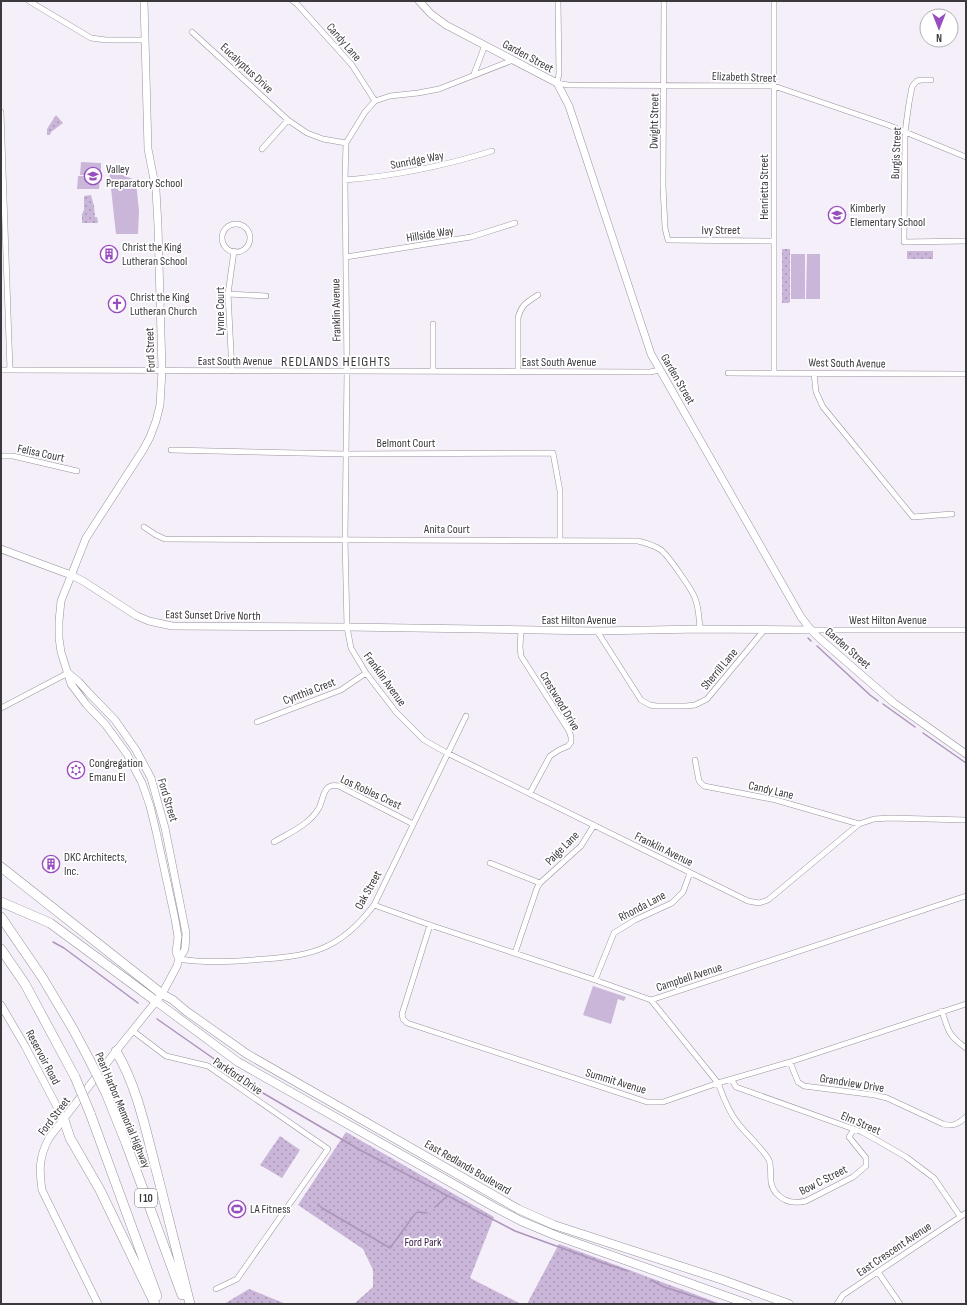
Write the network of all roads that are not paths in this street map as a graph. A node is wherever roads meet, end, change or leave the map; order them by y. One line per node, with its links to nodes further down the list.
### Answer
1 (29, 1): 9 (street)
2 (144, 1): 9 (street, Ford Street)
3 (293, 1): 17 (street, Candy Lane)
4 (419, 1): 10 (street, Garden Street)
5 (558, 1): 14 (street)
6 (664, 1): 15 (street, Dwight Street)
7 (774, 1): 16 (street, Henrietta Street)
8 (192, 32): 19 (street, Eucalyptus Drive)
9 (145, 40): 39 (street, Ford Street)
10 (485, 45): 11 (street, Garden Street); 12 (street)
11 (513, 60): 12 (street); 14 (street, Garden Street)
12 (474, 74): 17 (street)
13 (931, 80): 20 (street, Burgis Street)
14 (556, 83): 15 (street, Elizabeth Street); 38 (street, Garden Street)
15 (665, 85): 16 (street, Elizabeth Street); 27 (street, Dwight Street)
16 (774, 86): 20 (street, Elizabeth Street); 28 (street, Henrietta Street)
17 (375, 101): 21 (street, Franklin Avenue)
18 (1, 112): 37 (street)
19 (288, 120): 21 (street, Eucalyptus Drive); 22 (street)
20 (905, 132): 24 (street, Elizabeth Street); 29 (street, Burgis Street)
21 (346, 143): 25 (street, Franklin Avenue)
22 (262, 149)
23 (492, 151): 25 (street, Sunridge Way)
24 (966, 157)
25 (345, 180): 31 (street, Franklin Avenue)
26 (515, 223): 31 (street, Hillside Way)
27 (668, 240): 28 (street, Ivy Street)
28 (774, 241): 44 (street, Henrietta Street)
29 (966, 241)
30 (234, 251): 30 (street); 32 (street, Lynne Court)
31 (346, 257): 41 (street, Franklin Avenue)
32 (228, 294): 34 (street); 40 (street, Lynne Court)
33 (538, 295): 43 (street)
34 (266, 296)
35 (433, 324): 42 (street)
36 (1, 370): 37 (street, East South Avenue)
37 (10, 370): 39 (street, East South Avenue)
38 (660, 370): 43 (street, East South Avenue); 61 (street, Garden Street)
39 (162, 371): 40 (street, East South Avenue); 57 (street, Ford Street)
40 (232, 371): 41 (street, East South Avenue)
41 (347, 371): 42 (street, East South Avenue); 49 (street, Franklin Avenue)
42 (433, 371): 43 (street, East South Avenue)
43 (518, 372)
44 (774, 372): 45 (street, West South Avenue); 46 (street, West South Avenue)
45 (728, 373)
46 (814, 373): 47 (street, West South Avenue); 52 (street)
47 (966, 374)
48 (171, 450): 49 (street, Belmont Court)
49 (345, 454): 54 (street, Franklin Avenue); 55 (street, Belmont Court)
50 (1, 456): 51 (street, Felisa Court)
51 (77, 471)
52 (952, 514)
53 (144, 527): 54 (street, Anita Court)
54 (345, 539): 55 (street, Anita Court); 58 (street, Franklin Avenue)
55 (560, 540): 59 (street, Anita Court)
56 (1, 548): 57 (street, East Sunset Drive North)
57 (71, 575): 58 (street, East Sunset Drive North); 65 (street, Ford Street)
58 (346, 627): 63 (street, East Hilton Avenue); 66 (street, Franklin Avenue)
59 (700, 629): 60 (street, East Hilton Avenue); 64 (street, East Hilton Avenue)
60 (765, 630): 61 (street, East Hilton Avenue); 64 (street, Sherrill Lane)
61 (811, 630): 62 (street, West Hilton Avenue); 71 (street, Garden Street)
62 (966, 630)
63 (521, 631): 64 (street, East Hilton Avenue); 73 (street, Crestwood Drive)
64 (597, 631)
65 (68, 673): 67 (street); 78 (street, Ford Street); 80 (street, Ford Street)
66 (366, 674): 69 (street, Cynthia Crest); 70 (street, Franklin Avenue)
67 (1, 708)
68 (466, 716): 70 (street, Oak Street)
69 (257, 722)
70 (447, 753): 73 (street, Franklin Avenue); 75 (street, Oak Street)
71 (966, 754)
72 (695, 760): 76 (street, Candy Lane)
73 (530, 793): 77 (street, Franklin Avenue)
74 (966, 820): 76 (street, Franklin Avenue)
75 (413, 824): 79 (street, Los Robles Crest); 87 (street, Oak Street)
76 (859, 824): 83 (street, Franklin Avenue)
77 (594, 825): 83 (street, Franklin Avenue); 84 (street, Paige Lane)
78 (156, 831): 80 (street); 92 (street, Ford Street)
79 (274, 842)
80 (171, 859): 92 (street, Ford Street)
81 (490, 863): 84 (street)
82 (1, 867): 94 (highway)
83 (690, 873): 93 (street, Rhonda Lane)
84 (540, 883): 91 (street, Paige Lane)
85 (966, 896): 95 (street, Campbell Avenue)
86 (1, 902): 96 (highway)
87 (374, 905): 89 (street, Campbell Avenue); 92 (street, Oak Street)
88 (4, 920): 116 (highway, Pearl Harbor Memorial Highway / I 10, bridge)
89 (430, 925): 91 (street, Campbell Avenue); 105 (street, Summit Avenue)
90 (1, 949): 115 (highway, I 10, bridge)
91 (515, 953): 93 (street, Campbell Avenue)
92 (179, 959): 94 (street, Ford Street)
93 (595, 980): 95 (street, Campbell Avenue)
94 (162, 994): 96 (street, Ford Street); 119 (main road, East Redlands Boulevard)
95 (651, 1000): 105 (street)
96 (157, 1002): 100 (street, Ford Street); 118 (main road, East Redlands Boulevard)
97 (966, 1004): 99 (street, Summit Avenue)
98 (1, 1005): 107 (street, Reservoir Road)
99 (942, 1011): 101 (street); 103 (street, Summit Avenue)
100 (133, 1031): 102 (street, Ford Street); 112 (street, Parkford Drive)
101 (966, 1048)
102 (116, 1051): 107 (street, Ford Street); 117 (highway)
103 (790, 1062): 104 (street, Summit Avenue); 106 (street, Grandview Drive)
104 (732, 1080): 105 (street, Summit Avenue); 108 (street, Elm Street)
105 (718, 1083): 108 (street, Bow C Street)
106 (966, 1118)
107 (64, 1120): 113 (street, Ford Street); 114 (highway)
108 (854, 1129): 110 (street, Elm Street)
109 (966, 1213): 110 (street, East Crescent Avenue)
110 (960, 1216): 111 (street, East Crescent Avenue)
111 (878, 1272): 120 (street, East Crescent Avenue); 121 (street)
112 (216, 1289)
113 (98, 1304)
114 (156, 1304)
115 (160, 1304)
116 (186, 1304)
117 (190, 1304)
118 (748, 1304)
119 (789, 1304)
120 (837, 1304)
121 (900, 1304)

